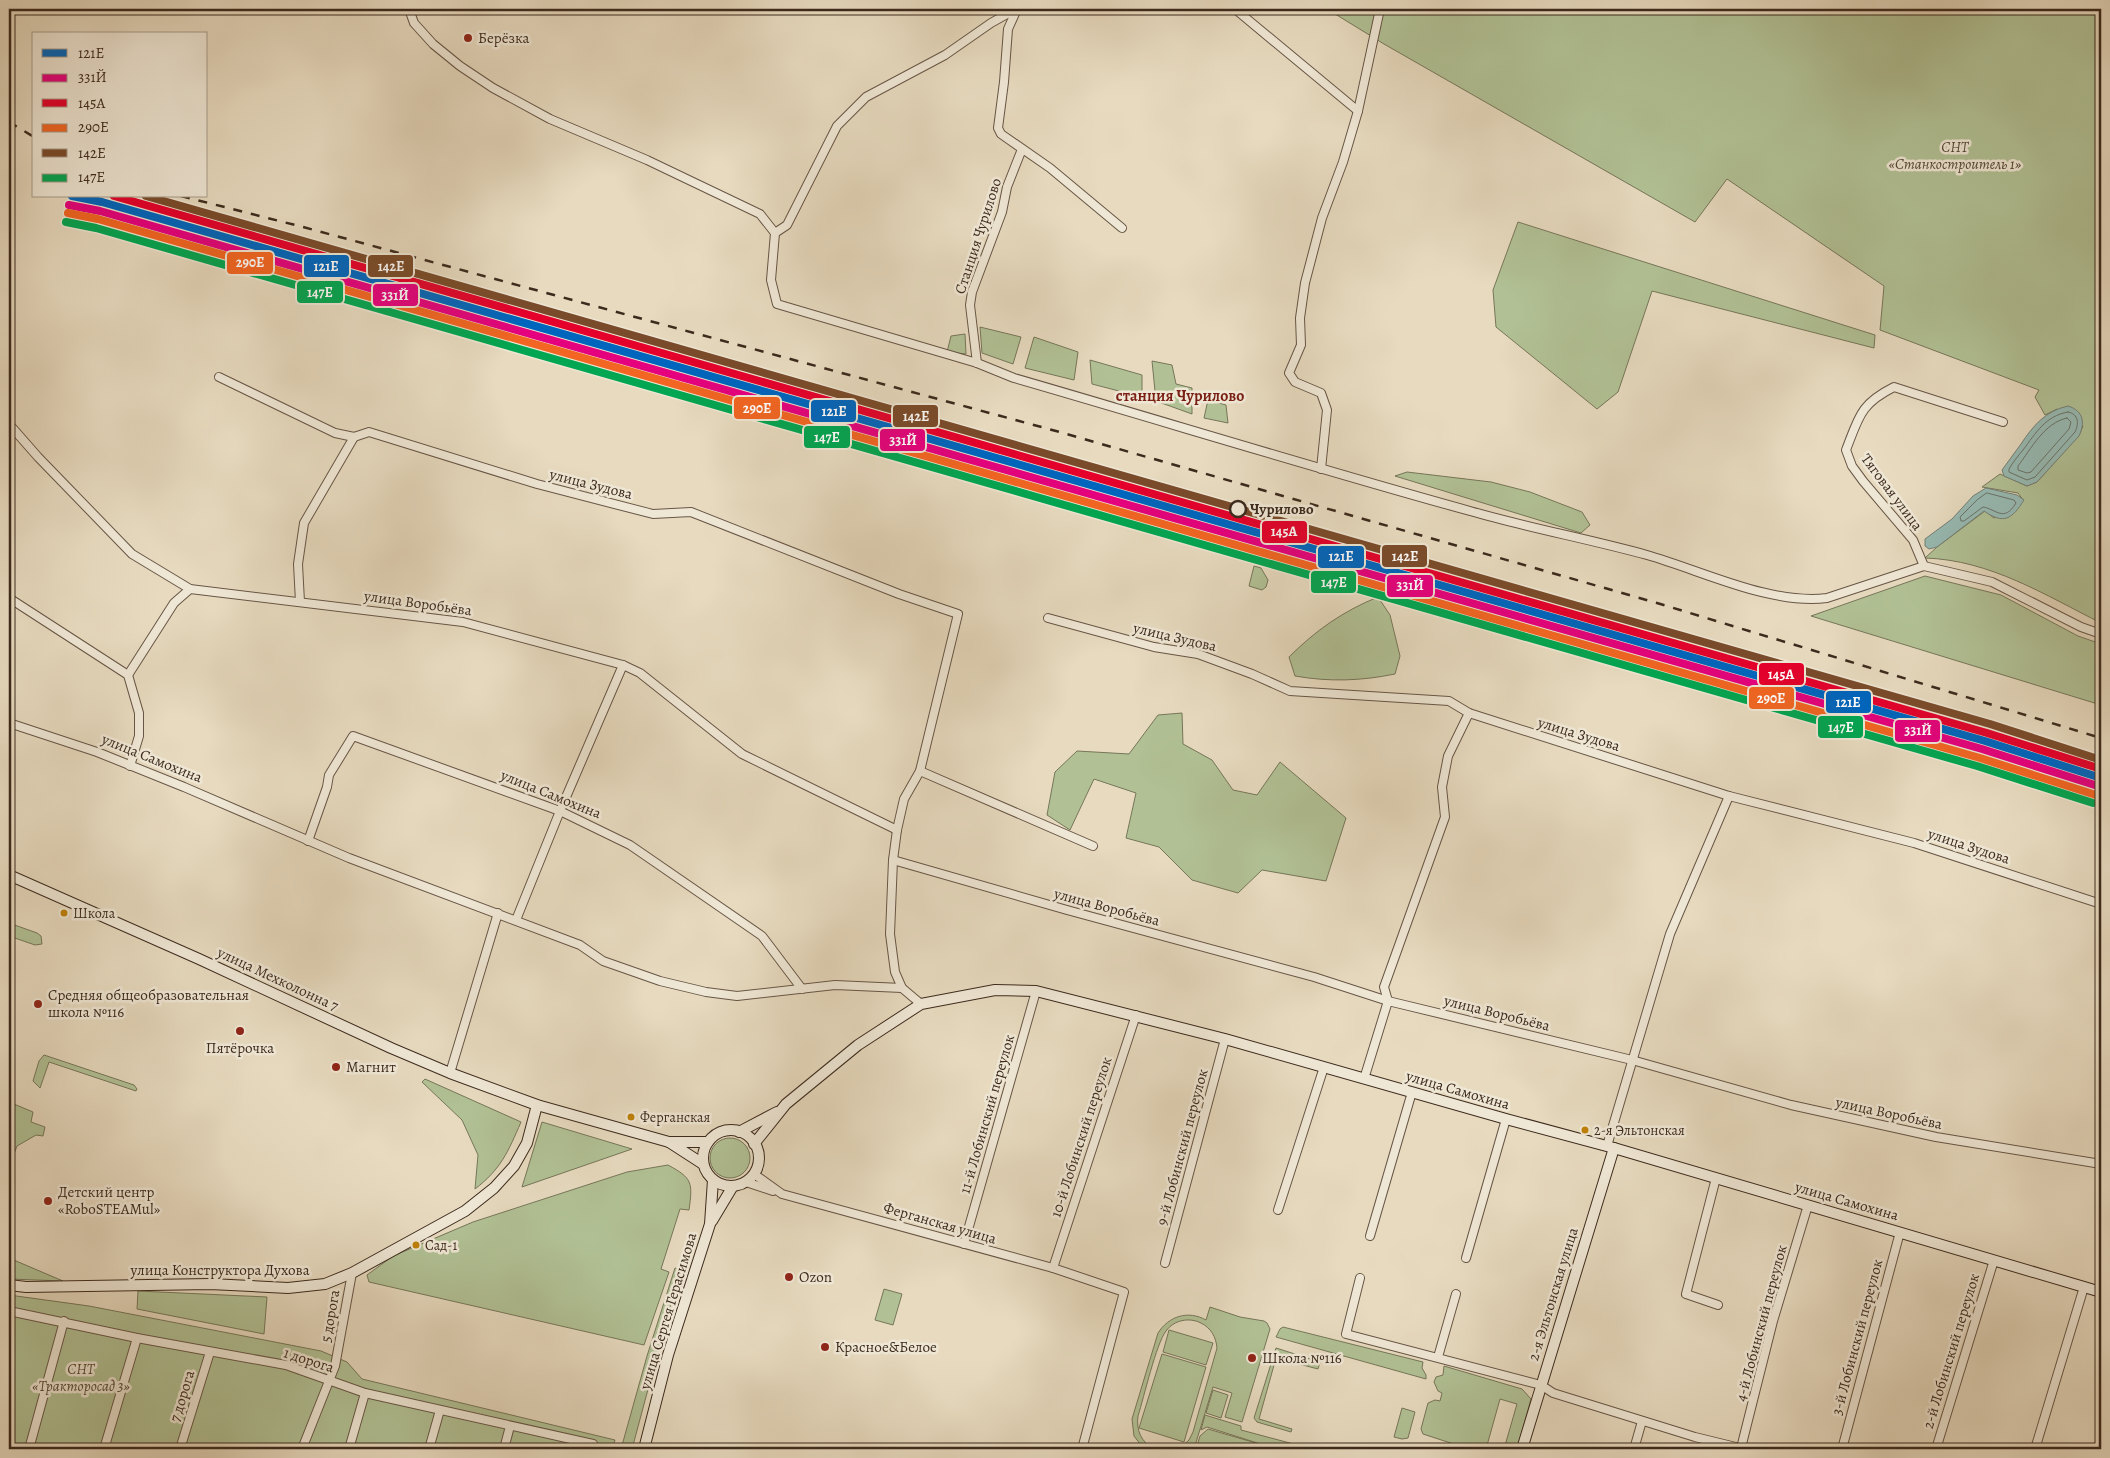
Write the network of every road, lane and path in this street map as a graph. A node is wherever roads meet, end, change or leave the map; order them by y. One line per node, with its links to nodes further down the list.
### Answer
1 (409, 9): 8 (street)
2 (1017, 9): 6 (street); 8 (street)
3 (1235, 9): 5 (street)
4 (1380, 9): 5 (street)
5 (1358, 111): 14 (street)
6 (1022, 149): 7 (street); 9 (street, Станция Чурилово)
7 (1122, 228)
8 (775, 233): 9 (street)
9 (978, 363): 14 (street)
10 (219, 377): 13 (street, улица Зудова)
11 (2002, 422): 15 (street, Тяговая улица)
12 (9, 424): 16 (street, улица Воробьёва)
13 (354, 437): 18 (street); 26 (street, улица Зудова)
14 (1321, 469): 15 (street)
15 (1924, 566): 20 (street)
16 (190, 589): 18 (street, улица Воробьёва); 22 (street)
17 (9, 598): 22 (street)
18 (300, 602): 21 (street, улица Воробьёва)
19 (1048, 618): 23 (street, улица Зудова)
20 (2101, 634)
21 (623, 666): 28 (street); 29 (street, улица Воробьёва)
22 (128, 675): 25 (street)
23 (1469, 713): 27 (street, улица Зудова); 40 (street)
24 (9, 723): 25 (street, улица Самохина)
25 (130, 766): 30 (street, улица Самохина)
26 (920, 771): 29 (street); 31 (street)
27 (1729, 796): 34 (street, улица Зудова); 44 (street)
28 (560, 811): 30 (street, улица Самохина); 36 (street); 38 (street, улица Самохина)
29 (897, 830): 32 (street)
30 (308, 840): 35 (street, улица Самохина)
31 (1093, 846)
32 (893, 860): 37 (street); 40 (street, улица Воробьёва)
33 (9, 875): 46 (street, улица Мехколонна 7)
34 (2101, 904)
35 (498, 913): 36 (street, улица Самохина); 46 (street)
36 (516, 920): 38 (street, улица Самохина)
37 (902, 988): 38 (street, улица Самохина); 41 (street)
38 (802, 989)
39 (1036, 991): 41 (street, улица Самохина); 42 (street, улица Самохина); 70 (street, 11-й Лобинский переулок)
40 (1388, 1001): 44 (street, улица Воробьёва); 47 (street)
41 (922, 1004): 50 (street)
42 (1136, 1015): 43 (street, улица Самохина); 74 (street, 10-й Лобинский переулок)
43 (1225, 1039): 45 (street, улица Самохина); 73 (street, 9-й Лобинский переулок)
44 (1632, 1060): 56 (street); 58 (street, улица Воробьёва)
45 (1324, 1067): 47 (street, улица Самохина); 66 (street)
46 (450, 1072): 49 (street, улица Мехколонна 7)
47 (1364, 1079): 48 (street, улица Самохина)
48 (1412, 1092): 51 (street, улица Самохина); 69 (street)
49 (537, 1105): 53 (street); 75 (street, улица Конструктора Духова)
50 (780, 1110): 52 (street); 55 (street)
51 (1506, 1119): 56 (street, улица Самохина); 71 (street)
52 (739, 1132): 54 (street); 55 (street)
53 (669, 1142): 54 (street); 57 (street)
54 (708, 1142): 57 (street)
55 (754, 1144): 59 (street)
56 (1610, 1147): 60 (street, улица Самохина); 88 (street, 2-я Эльтонская улица)
57 (703, 1164): 61 (street)
58 (2101, 1164)
59 (754, 1174): 62 (street); 64 (street, Ферганская улица)
60 (1716, 1178): 65 (street, улица Самохина); 81 (street)
61 (713, 1180): 63 (street); 67 (street, улица Сергея Герасимова)
62 (746, 1182): 63 (street); 64 (street)
63 (733, 1186): 67 (street)
64 (782, 1194): 70 (street, Ферганская улица)
65 (1808, 1205): 68 (street, улица Самохина); 105 (street, 4-й Лобинский переулок)
66 (1278, 1210)
67 (710, 1224): 101 (street, улица Сергея Герасимова)
68 (1900, 1232): 72 (street, улица Самохина); 106 (street, 3-й Лобинский переулок)
69 (1370, 1236)
70 (964, 1244): 74 (street, Ферганская улица)
71 (1466, 1258)
72 (1994, 1260): 78 (street, улица Самохина); 107 (street, 2-й Лобинский переулок)
73 (1165, 1263)
74 (1053, 1268): 102 (street, Ферганская улица)
75 (352, 1272): 77 (street, улица Конструктора Духова); 87 (street, 5 дорога)
76 (1360, 1278): 86 (street)
77 (9, 1285)
78 (2084, 1287): 79 (street, улица Самохина); 108 (street)
79 (2101, 1292)
80 (1456, 1294): 86 (street)
81 (1718, 1305)
82 (9, 1311): 83 (street, 1 дорога)
83 (64, 1321): 84 (street, 1 дорога); 93 (street)
84 (137, 1338): 85 (street, 1 дорога); 94 (street)
85 (210, 1352): 87 (street, 1 дорога); 95 (street, 7 дорога)
86 (1438, 1357): 88 (street)
87 (329, 1380): 89 (street, 1 дорога); 96 (street, 5 дорога)
88 (1541, 1385): 91 (street); 103 (street, 2-я Эльтонская улица)
89 (365, 1394): 90 (street, 1 дорога); 97 (street)
90 (440, 1410): 92 (street, 1 дорога); 98 (street)
91 (1642, 1421): 104 (street); 105 (street)
92 (510, 1426): 99 (street); 100 (street, 1 дорога)
93 (29, 1449)
94 (104, 1449)
95 (180, 1449)
96 (302, 1449)
97 (349, 1449)
98 (429, 1449)
99 (504, 1449)
100 (591, 1449)
101 (644, 1449)
102 (1082, 1449)
103 (1522, 1449)
104 (1634, 1449)
105 (1743, 1449)
106 (1842, 1449)
107 (1936, 1449)
108 (2036, 1449)

